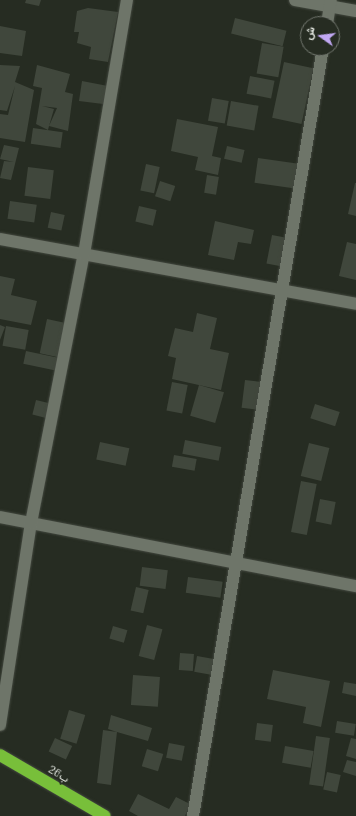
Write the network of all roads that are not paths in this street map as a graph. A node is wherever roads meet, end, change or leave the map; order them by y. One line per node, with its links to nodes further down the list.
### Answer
1 (127, 0): 8 (street)
2 (295, 0): 3 (street)
3 (330, 3): 4 (street); 5 (street)
4 (356, 11)
5 (328, 16)
6 (321, 56): 9 (street)
7 (0, 239): 8 (street)
8 (84, 254): 9 (street); 12 (street)
9 (281, 292): 10 (street); 13 (street)
10 (356, 304)
11 (0, 517): 12 (street)
12 (31, 523): 13 (street); 15 (street)
13 (234, 564): 14 (street); 18 (street)
14 (356, 586)
15 (0, 725)
16 (0, 755): 17 (highway, 26ب)
17 (105, 816)
18 (193, 816)

